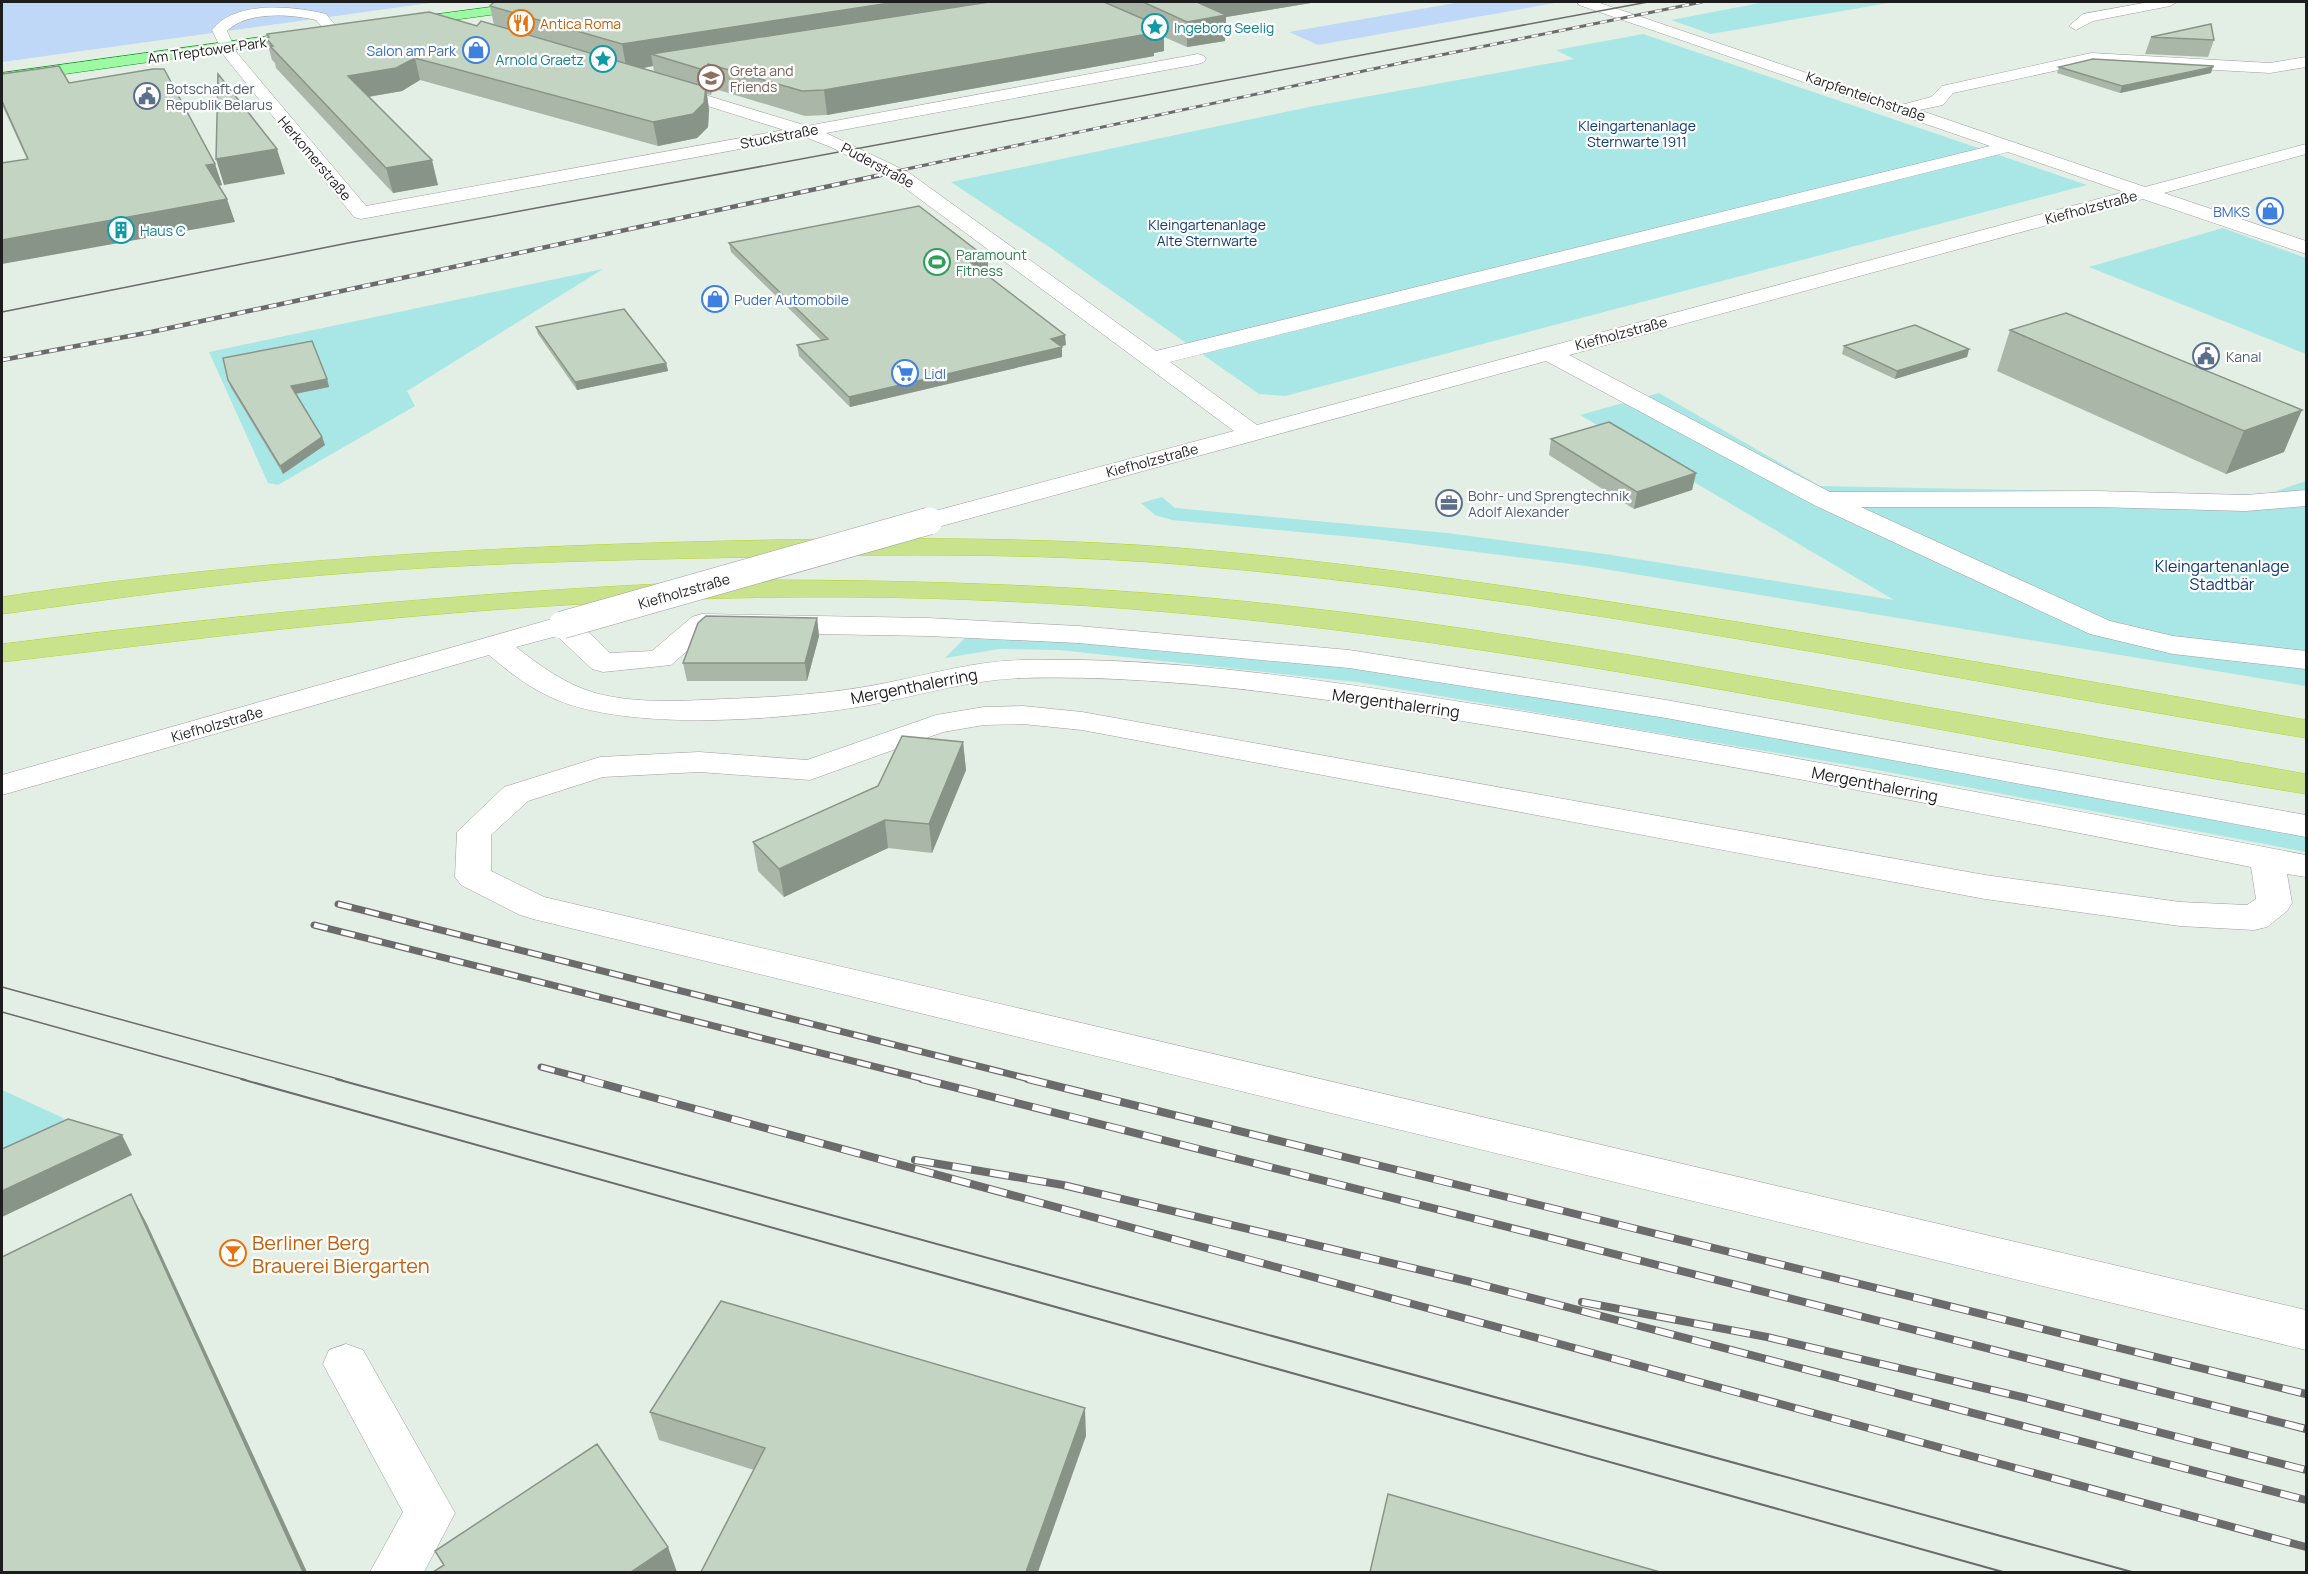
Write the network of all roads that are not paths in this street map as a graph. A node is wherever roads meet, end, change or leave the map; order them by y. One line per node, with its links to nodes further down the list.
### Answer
1 (556, 2): 4 (main road)
2 (1584, 2): 15 (street, Karpfenteichstraße)
3 (2170, 2): 6 (street)
4 (443, 17): 5 (main road); 8 (street)
5 (385, 25)
6 (2076, 26)
7 (354, 29): 9 (main road, Am Treptower Park)
8 (472, 31)
9 (334, 32): 10 (main road, Am Treptower Park); 10 (street)
10 (225, 47): 13 (main road, Am Treptower Park); 20 (street, Herkomerstraße)
11 (1173, 48): 16 (street, Stuckstraße)
12 (2307, 62): 15 (street)
13 (2, 78)
14 (651, 83): 16 (street, Puderstraße)
15 (1904, 109): 17 (street, Karpfenteichstraße)
16 (806, 131): 20 (street, Stuckstraße); 23 (street, Puderstraße)
17 (2012, 146): 19 (street, Karpfenteichstraße); 23 (street)
18 (2307, 148): 19 (street, Kiefholzstraße)
19 (2147, 191): 21 (street, Karpfenteichstraße); 22 (street, Kiefholzstraße)
20 (361, 213)
21 (2307, 248)
22 (1548, 353): 24 (street, Kiefholzstraße); 26 (street)
23 (1153, 359): 24 (street, Puderstraße)
24 (1253, 433): 28 (street, Kiefholzstraße, bridge)
25 (2307, 498): 26 (street)
26 (1823, 499): 31 (street)
27 (2, 606): 32 (highway)
28 (562, 625): 29 (street, Kiefholzstraße); 35 (street)
29 (494, 644): 34 (street, Kiefholzstraße); 36 (street, Mergenthalerring)
30 (2, 653): 33 (highway)
31 (2307, 660)
32 (2307, 729)
33 (2307, 784)
34 (2, 785)
35 (2307, 826)
36 (2267, 859): 37 (street, Mergenthalerring); 38 (street)
37 (2307, 866)
38 (2307, 1330)
39 (346, 1364): 40 (street)
40 (396, 1572)

